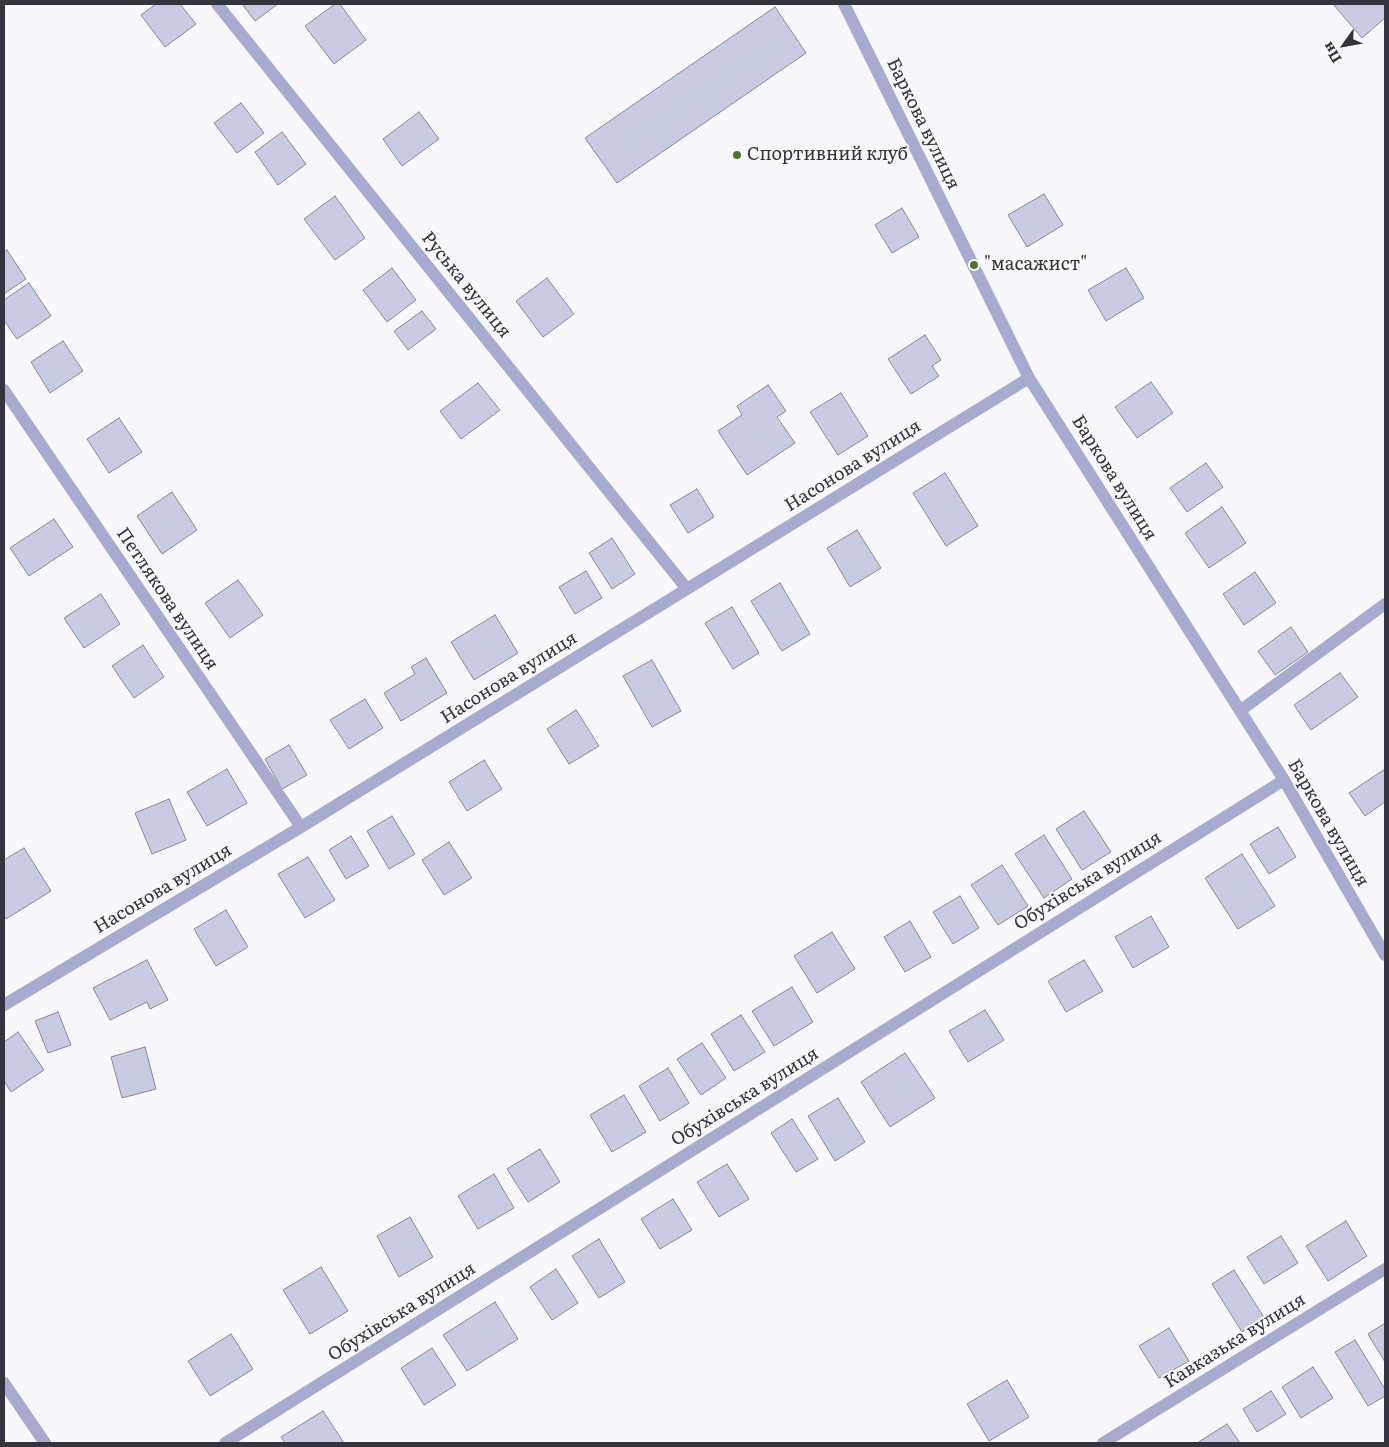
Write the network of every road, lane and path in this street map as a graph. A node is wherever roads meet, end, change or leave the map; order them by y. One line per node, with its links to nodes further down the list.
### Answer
1 (217, 4): 5 (street, Руська вулиця)
2 (844, 4): 3 (street, Баркова вулиця)
3 (1029, 378): 5 (street, Насонова вулиця); 7 (street, Баркова вулиця)
4 (4, 390): 9 (street, Петлякова вулиця)
5 (687, 589): 9 (street, Насонова вулиця)
6 (1385, 604): 7 (street)
7 (1241, 710): 8 (street, Баркова вулиця)
8 (1284, 780): 10 (street, Баркова вулиця); 15 (street, Обухівська вулиця)
9 (301, 827): 11 (street, Насонова вулиця)
10 (1385, 955)
11 (4, 1005)
12 (1385, 1269): 16 (street, Кавказька вулиця)
13 (4, 1383): 14 (street)
14 (45, 1443)
15 (225, 1443)
16 (1103, 1443)

